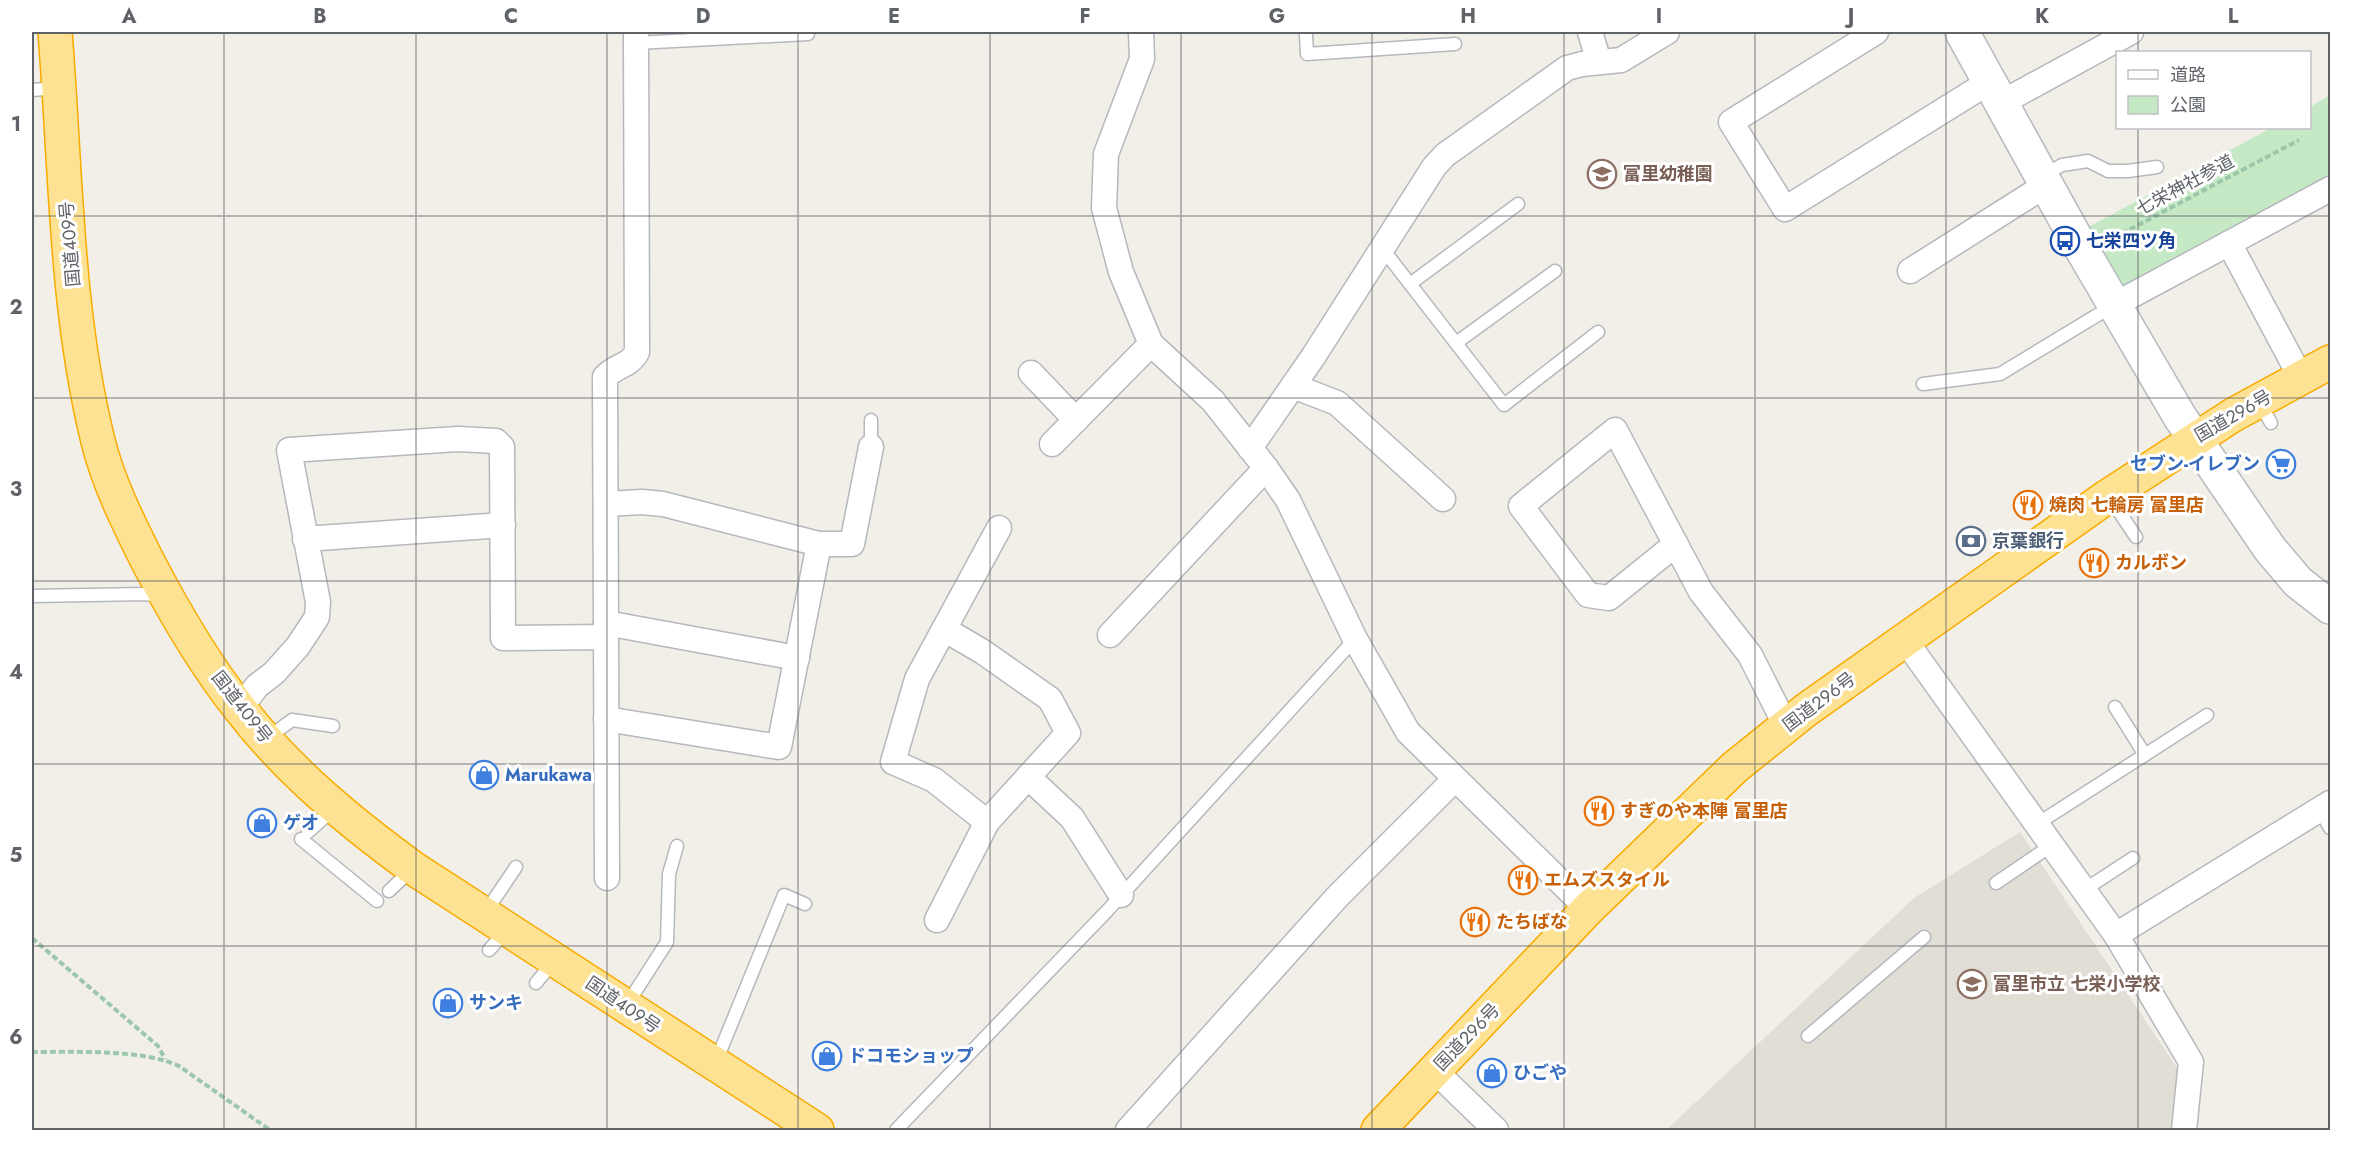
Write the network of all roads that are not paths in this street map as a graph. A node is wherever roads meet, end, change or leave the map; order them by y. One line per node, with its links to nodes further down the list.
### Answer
1 (55, 32): 13 (highway, 国道409号)
2 (1590, 32): 12 (street)
3 (1667, 32): 12 (street)
4 (1876, 32): 14 (street)
5 (1962, 32): 14 (street)
6 (2131, 32): 14 (street)
7 (808, 34): 9 (lane)
8 (1306, 35): 11 (lane)
9 (636, 37): 42 (street)
10 (1147, 37): 27 (street)
11 (1455, 44)
12 (1599, 62): 20 (street)
13 (46, 88): 50 (highway, 国道409号)
14 (1995, 93): 16 (street)
15 (2157, 167): 16 (lane)
16 (2044, 181): 22 (street); 24 (street)
17 (2331, 189): 19 (street)
18 (1518, 204): 23 (lane)
19 (2229, 243): 24 (street); 30 (street)
20 (1382, 248): 23 (lane); 32 (street)
21 (1555, 271): 26 (lane)
22 (1910, 271)
23 (1410, 284): 26 (lane)
24 (2114, 305): 31 (lane); 35 (street)
25 (1598, 332): 26 (lane)
26 (1456, 343)
27 (1151, 344): 34 (street); 38 (street)
28 (2331, 362): 30 (highway, 国道296号)
29 (1031, 373): 34 (street)
30 (2301, 378): 35 (highway, 国道296号)
31 (1923, 384)
32 (1293, 386): 38 (street); 41 (street)
33 (871, 420): 37 (lane)
34 (1076, 420): 36 (street)
35 (2194, 439): 40 (highway, 国道296号); 51 (street)
36 (1052, 444)
37 (871, 447): 47 (street)
38 (1250, 448): 39 (street)
39 (1266, 468): 54 (street); 55 (street)
40 (2108, 495): 45 (lane); 56 (highway, 国道296号)
41 (1443, 499)
42 (606, 504): 47 (street); 53 (street)
43 (503, 525): 46 (street); 46 (street); 53 (street)
44 (999, 528): 52 (street)
45 (2136, 537)
46 (304, 539): 59 (street)
47 (819, 544): 57 (street)
48 (1676, 544): 48 (street); 63 (street)
49 (32, 596): 50 (lane)
50 (166, 597): 59 (highway, 国道409号)
51 (2331, 607)
52 (944, 629): 66 (street); 70 (street)
53 (606, 630): 57 (street); 61 (street)
54 (1110, 635)
55 (1355, 639): 67 (street); 81 (lane)
56 (1905, 639): 63 (highway, 国道296号); 71 (street)
57 (797, 658): 61 (street)
58 (2115, 707): 65 (lane)
59 (240, 709): 64 (highway, 国道409号)
60 (2207, 715): 65 (lane)
61 (606, 719): 77 (street)
62 (333, 726): 64 (lane)
63 (1786, 726): 84 (highway, 国道296号)
64 (265, 739): 68 (highway, 国道409号)
65 (2145, 754): 71 (lane)
66 (1028, 777): 70 (street); 81 (street)
67 (1455, 779): 84 (street); 95 (street)
68 (335, 808): 76 (highway, 国道409号); 82 (lane)
69 (2327, 814): 87 (street)
70 (987, 822): 85 (street)
71 (2037, 824): 72 (street)
72 (2052, 845): 78 (lane); 79 (street)
73 (677, 846): 89 (lane)
74 (2133, 858): 79 (lane)
75 (516, 867): 86 (lane)
76 (413, 868): 80 (lane); 86 (highway, 国道409号)
77 (607, 878)
78 (1996, 883)
79 (2084, 890): 87 (street)
80 (389, 891)
81 (1121, 895): 94 (lane)
82 (377, 901)
83 (805, 904): 91 (lane)
84 (1588, 909): 92 (highway, 国道296号)
85 (937, 920)
86 (494, 931): 89 (highway, 国道409号)
87 (2116, 934): 98 (street)
88 (1924, 937): 90 (lane)
89 (626, 1006): 91 (highway, 国道409号)
90 (1808, 1036)
91 (715, 1065): 93 (highway, 国道409号)
92 (1435, 1071): 96 (highway, 国道296号); 97 (street)
93 (817, 1131)
94 (896, 1131)
95 (1128, 1131)
96 (1378, 1131)
97 (1496, 1131)
98 (2184, 1131)

